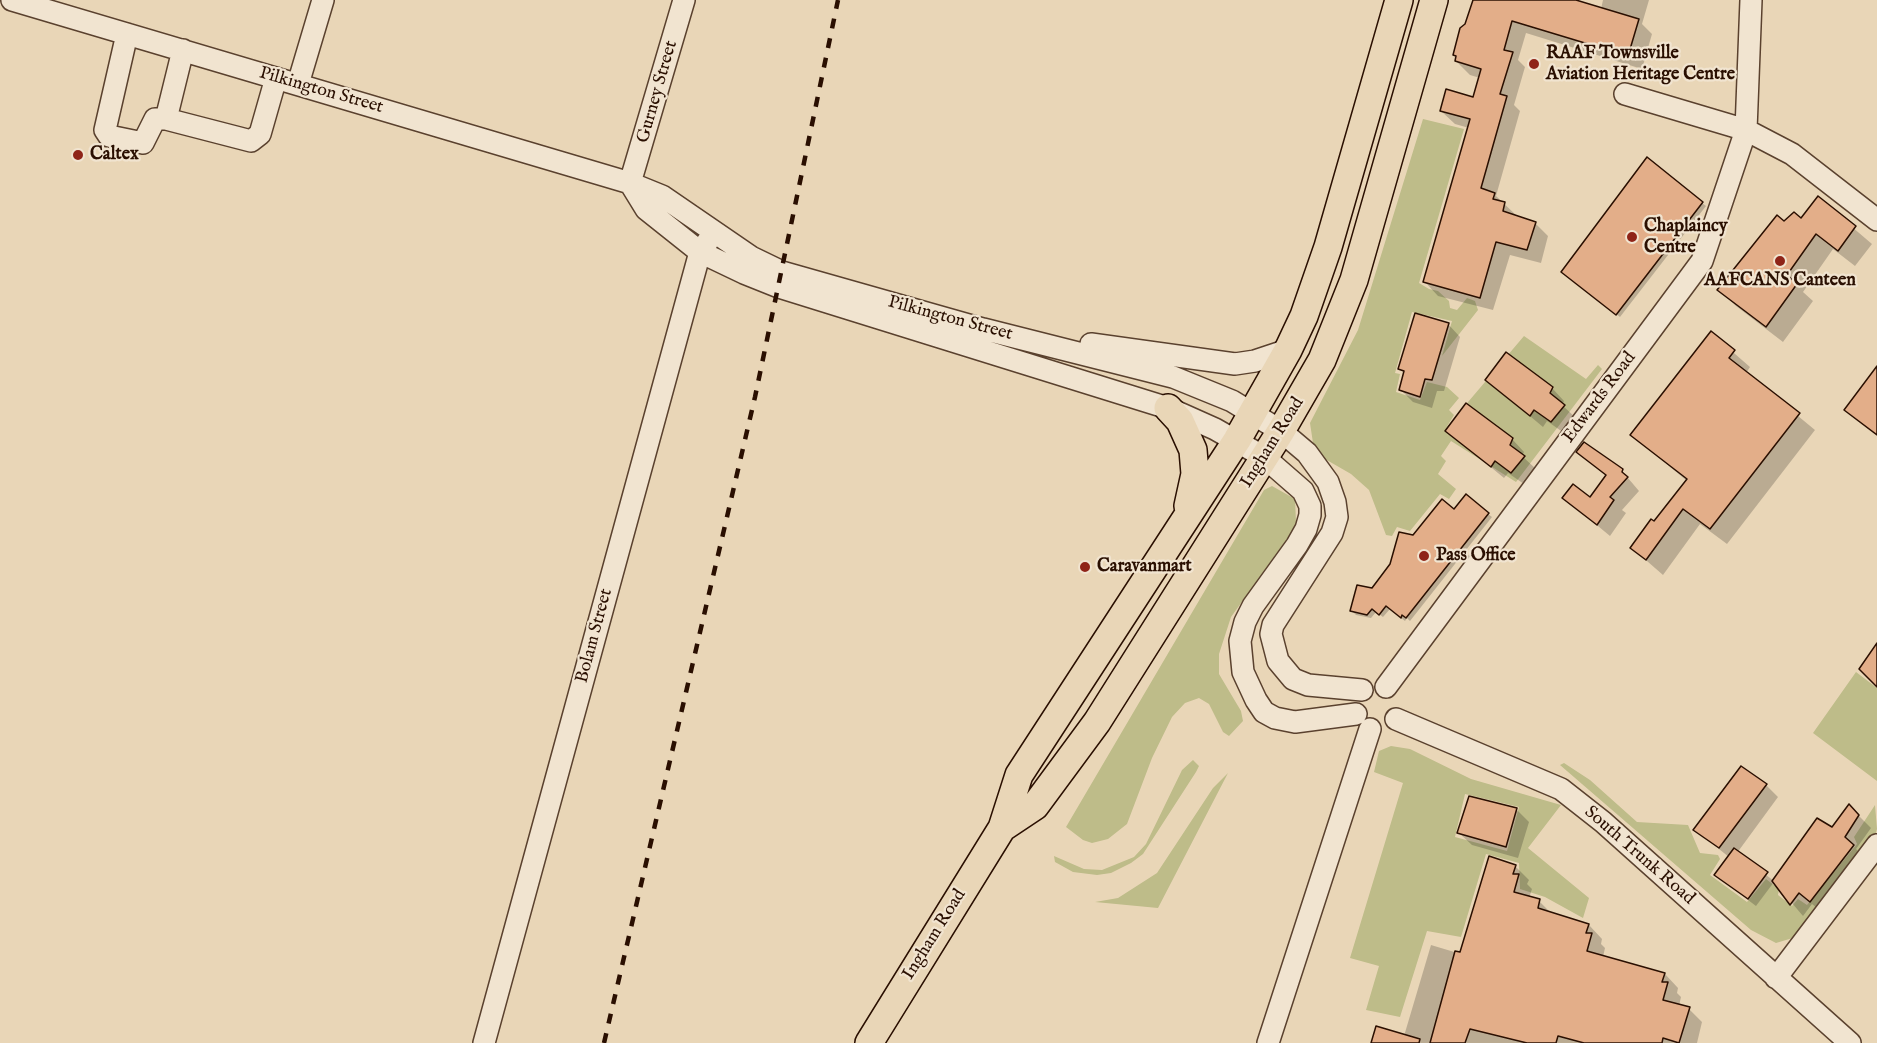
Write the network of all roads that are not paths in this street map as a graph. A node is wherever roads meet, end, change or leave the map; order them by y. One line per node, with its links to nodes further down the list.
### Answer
1 (12, 0): 7 (street, Pilkington Street)
2 (323, 0): 10 (street)
3 (684, 0): 14 (street, Gurney Street)
4 (1399, 0): 19 (main road, Ingham Road)
5 (1434, 0): 22 (main road, Ingham Road)
6 (1751, 0): 13 (street, Edwards Road)
7 (127, 34): 8 (street, Pilkington Street); 12 (street)
8 (183, 50): 9 (street, Pilkington Street); 12 (street)
9 (276, 78): 10 (street, Pilkington Street); 12 (street)
10 (298, 84): 14 (street, Pilkington Street)
11 (1625, 94): 13 (street)
12 (166, 119)
13 (1746, 130): 15 (street); 26 (street, Edwards Road)
14 (630, 183): 16 (street, Pilkington Street); 17 (street, Pilkington Street)
15 (1877, 220)
16 (714, 232): 17 (street, Bolam Street); 18 (street, Pilkington Street)
17 (700, 252): 20 (street, Pilkington Street); 33 (street, Bolam Street)
18 (983, 329): 19 (street); 21 (street, Pilkington Street)
19 (1288, 350): 21 (main road, Ingham Road)
20 (1168, 408): 23 (street, Pilkington Street); 25 (main road)
21 (1254, 413): 22 (street, Pilkington Street); 23 (main road, Ingham Road)
22 (1281, 431): 24 (main road, Ingham Road); 27 (street, Pilkington Street)
23 (1237, 440): 24 (street, Pilkington Street); 25 (main road, Ingham Road)
24 (1264, 457): 29 (street, Pilkington Street); 30 (main road, Ingham Road)
25 (1184, 522): 30 (main road, Ingham Road)
26 (1386, 687): 27 (street); 28 (street)
27 (1362, 690): 29 (street)
28 (1396, 719): 29 (street); 32 (street, South Trunk Road)
29 (1363, 721): 35 (street)
30 (1002, 828): 34 (main road, Ingham Road)
31 (1877, 845): 32 (street)
32 (1776, 978): 36 (street, South Trunk Road)
33 (484, 1043)
34 (869, 1043)
35 (1268, 1043)
36 (1850, 1043)

